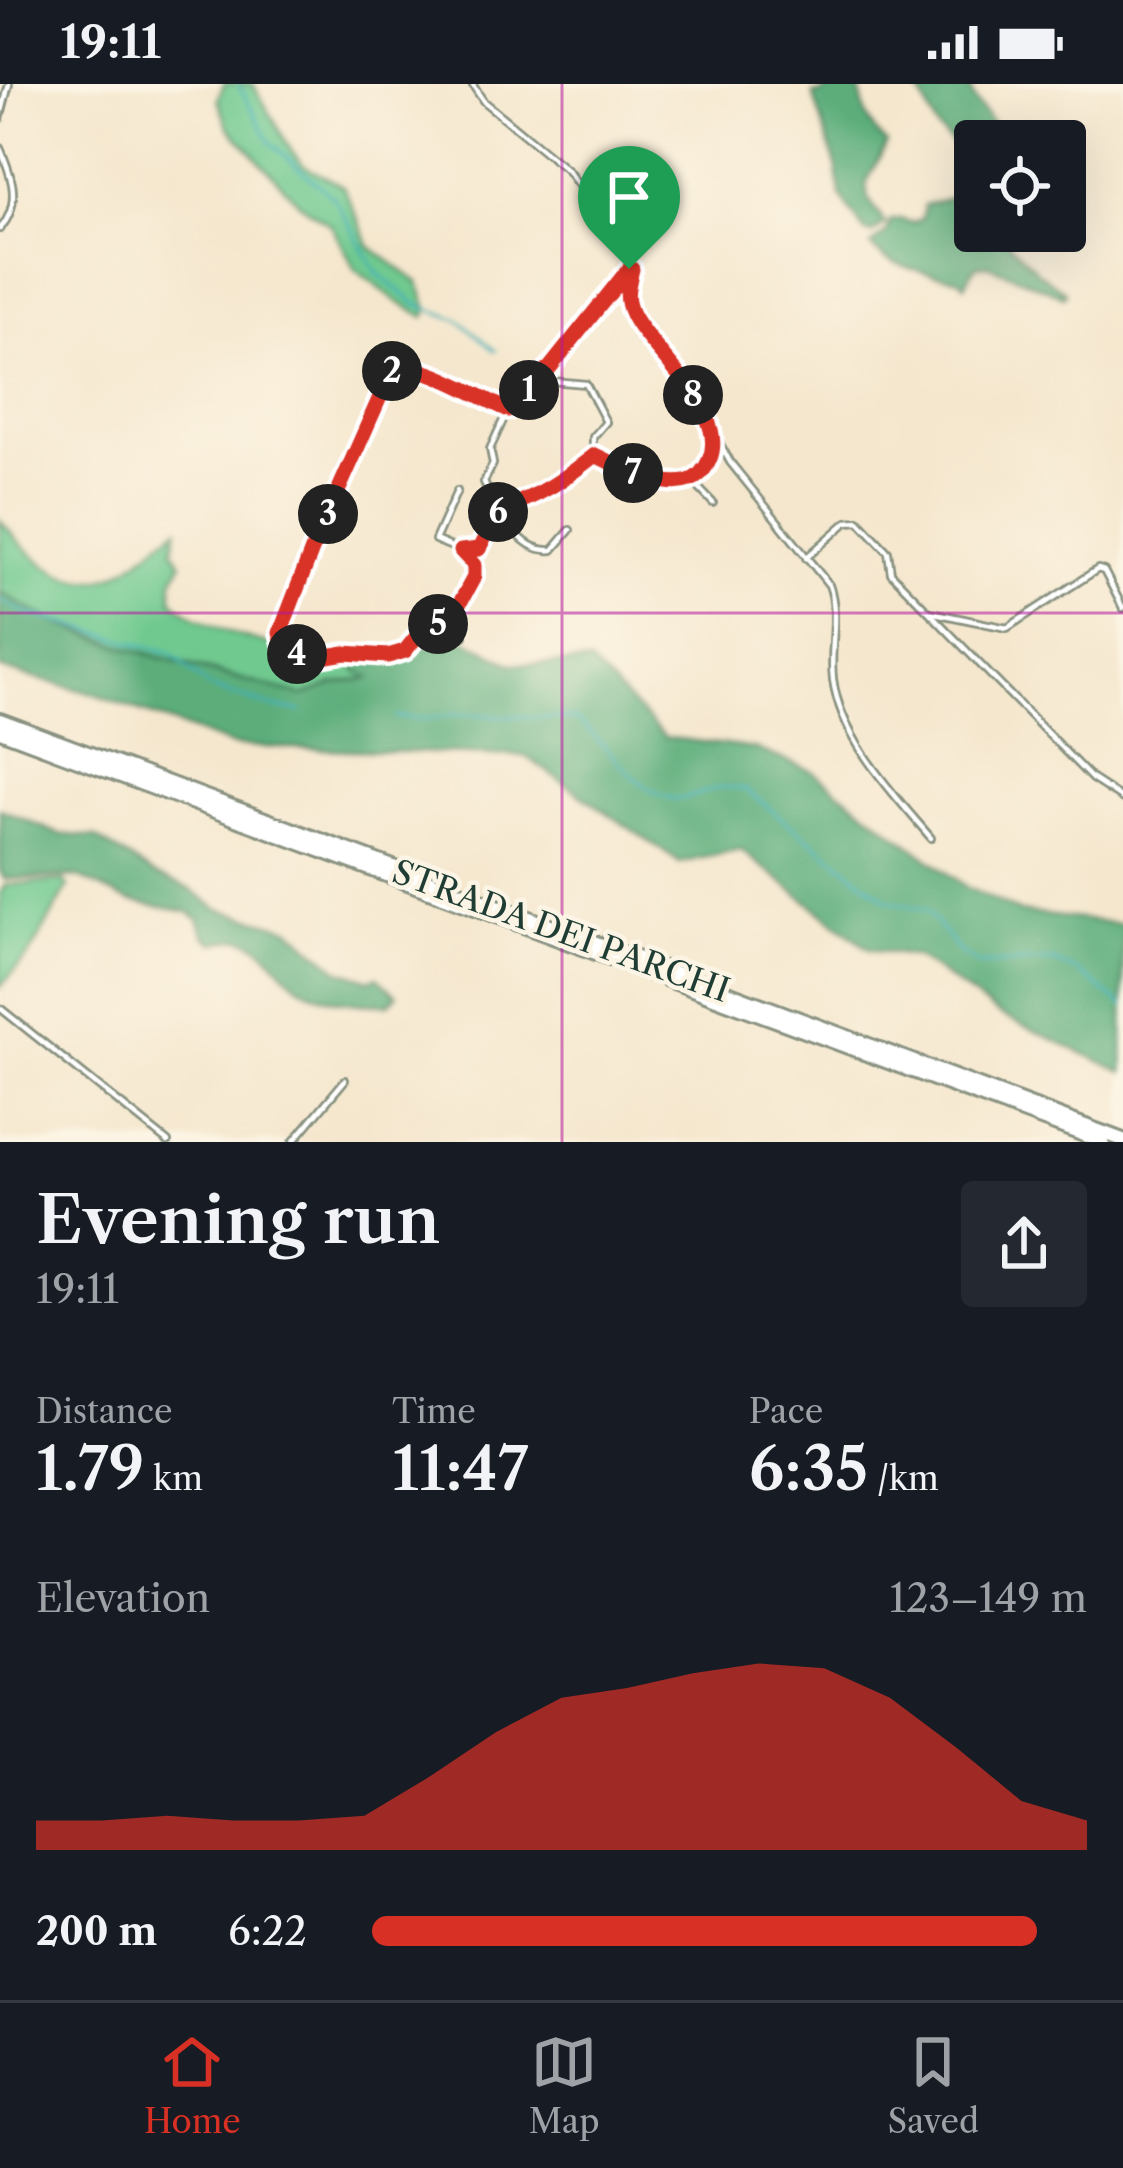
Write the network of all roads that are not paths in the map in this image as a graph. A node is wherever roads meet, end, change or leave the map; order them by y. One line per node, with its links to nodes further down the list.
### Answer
1 (10, 84): 3 (street)
2 (472, 84): 6 (street)
3 (0, 119)
4 (0, 148): 5 (street)
5 (0, 229)
6 (632, 269): 7 (street); 9 (street)
7 (540, 380): 8 (street); 10 (street)
8 (509, 410): 14 (street); 20 (street)
9 (714, 436): 11 (street); 17 (street)
10 (595, 455): 11 (street); 14 (street)
11 (691, 480): 13 (street)
12 (457, 491): 16 (street)
13 (713, 502)
14 (498, 513): 15 (street); 16 (street)
15 (570, 530)
16 (461, 551): 20 (street)
17 (806, 558): 19 (street); 25 (street)
18 (1123, 608): 19 (street)
19 (930, 612): 24 (street)
20 (448, 625): 21 (street)
21 (464, 636)
22 (0, 720): 28 (highway, STRADA DEI PARCHI)
23 (0, 731): 31 (highway, STRADA DEI PARCHI)
24 (1123, 800)
25 (931, 838)
26 (0, 1008): 29 (street)
27 (345, 1081): 30 (street)
28 (1123, 1140)
29 (168, 1142)
30 (293, 1142)
31 (1102, 1142)

